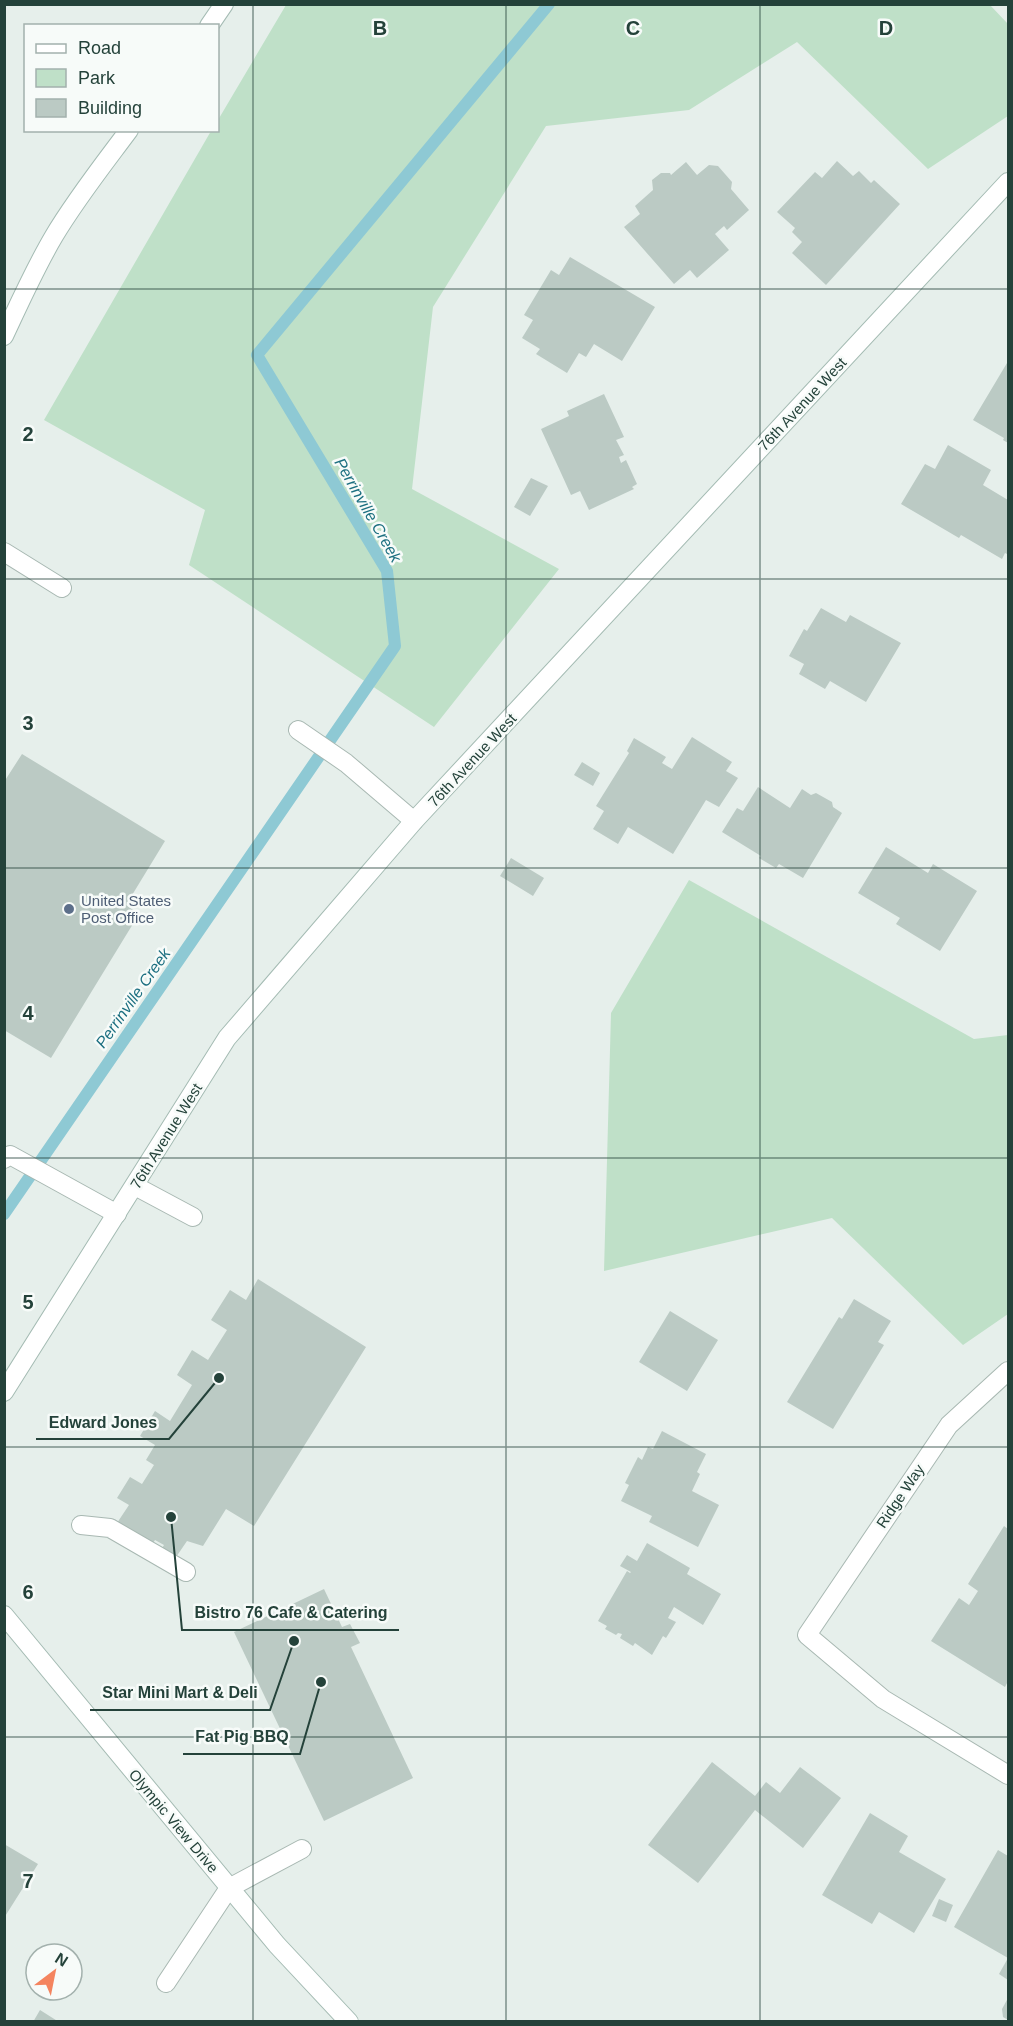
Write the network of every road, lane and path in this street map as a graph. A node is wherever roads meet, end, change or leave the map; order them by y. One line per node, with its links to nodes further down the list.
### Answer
1 (224, 4): 2 (street)
2 (209, 24)
3 (128, 132): 5 (street)
4 (1008, 182): 9 (street, 76th Avenue West)
5 (4, 336)
6 (4, 552): 7 (street)
7 (62, 588)
8 (298, 730): 9 (street)
9 (414, 822): 11 (street, 76th Avenue West)
10 (4, 1159): 12 (street)
11 (135, 1186): 12 (street, 76th Avenue West); 13 (street)
12 (117, 1214): 15 (street, 76th Avenue West)
13 (193, 1217)
14 (1008, 1371): 19 (street, Ridge Way)
15 (4, 1392)
16 (81, 1525): 17 (street)
17 (186, 1572)
18 (4, 1615): 21 (street, Olympic View Drive)
19 (1008, 1775)
20 (302, 1849): 21 (street)
21 (229, 1888): 22 (street); 23 (street, Olympic View Drive)
22 (166, 1983)
23 (349, 2022)

